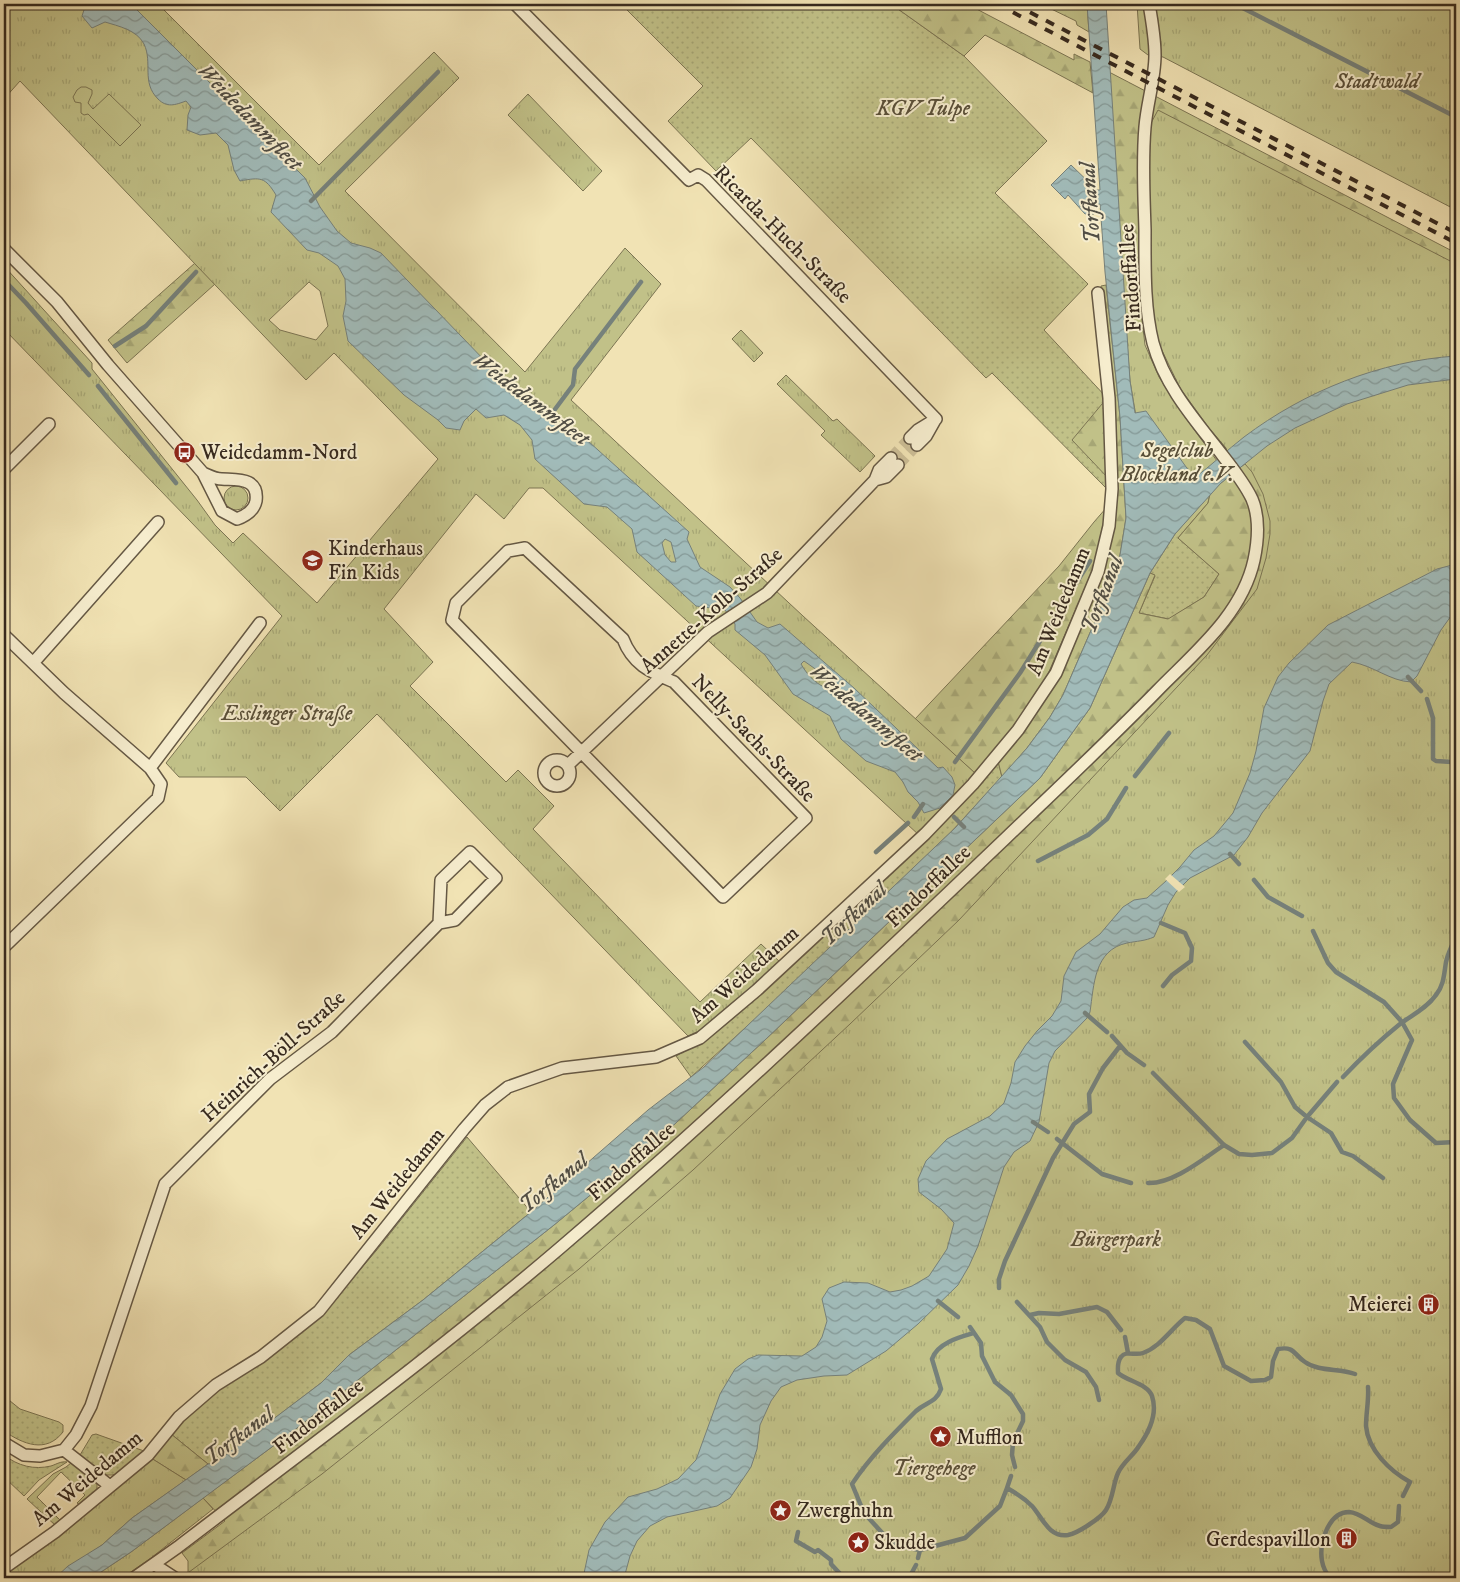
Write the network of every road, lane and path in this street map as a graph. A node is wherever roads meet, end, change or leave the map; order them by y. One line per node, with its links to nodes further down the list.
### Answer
1 (516, 4): 6 (street, Ricarda-Huch-Straße)
2 (1149, 4): 23 (street, Findorffallee)
3 (4, 249): 9 (street)
4 (1098, 293): 22 (street, Am Weidedamm)
5 (49, 424): 8 (street)
6 (914, 442)
7 (894, 461): 14 (street, Annette-Kolb-Straße)
8 (4, 469)
9 (203, 473): 9 (street)
10 (158, 522): 13 (street)
11 (260, 623): 17 (street)
12 (4, 636): 13 (street)
13 (33, 663): 17 (street)
14 (662, 677): 15 (street, Annette-Kolb-Straße); 15 (street); 15 (street, Nelly-Sachs-Straße)
15 (581, 753): 16 (street, Annette-Kolb-Straße)
16 (568, 765)
17 (150, 768): 19 (street)
18 (439, 924): 18 (street, Heinrich-Böll-Straße); 21 (street, Heinrich-Böll-Straße)
19 (4, 947)
20 (4, 1442): 21 (street)
21 (64, 1450): 22 (street)
22 (110, 1486): 24 (street, Am Weidedamm)
23 (155, 1564): 25 (street, Findorffallee); 26 (street)
24 (4, 1568)
25 (134, 1578)
26 (175, 1578)

